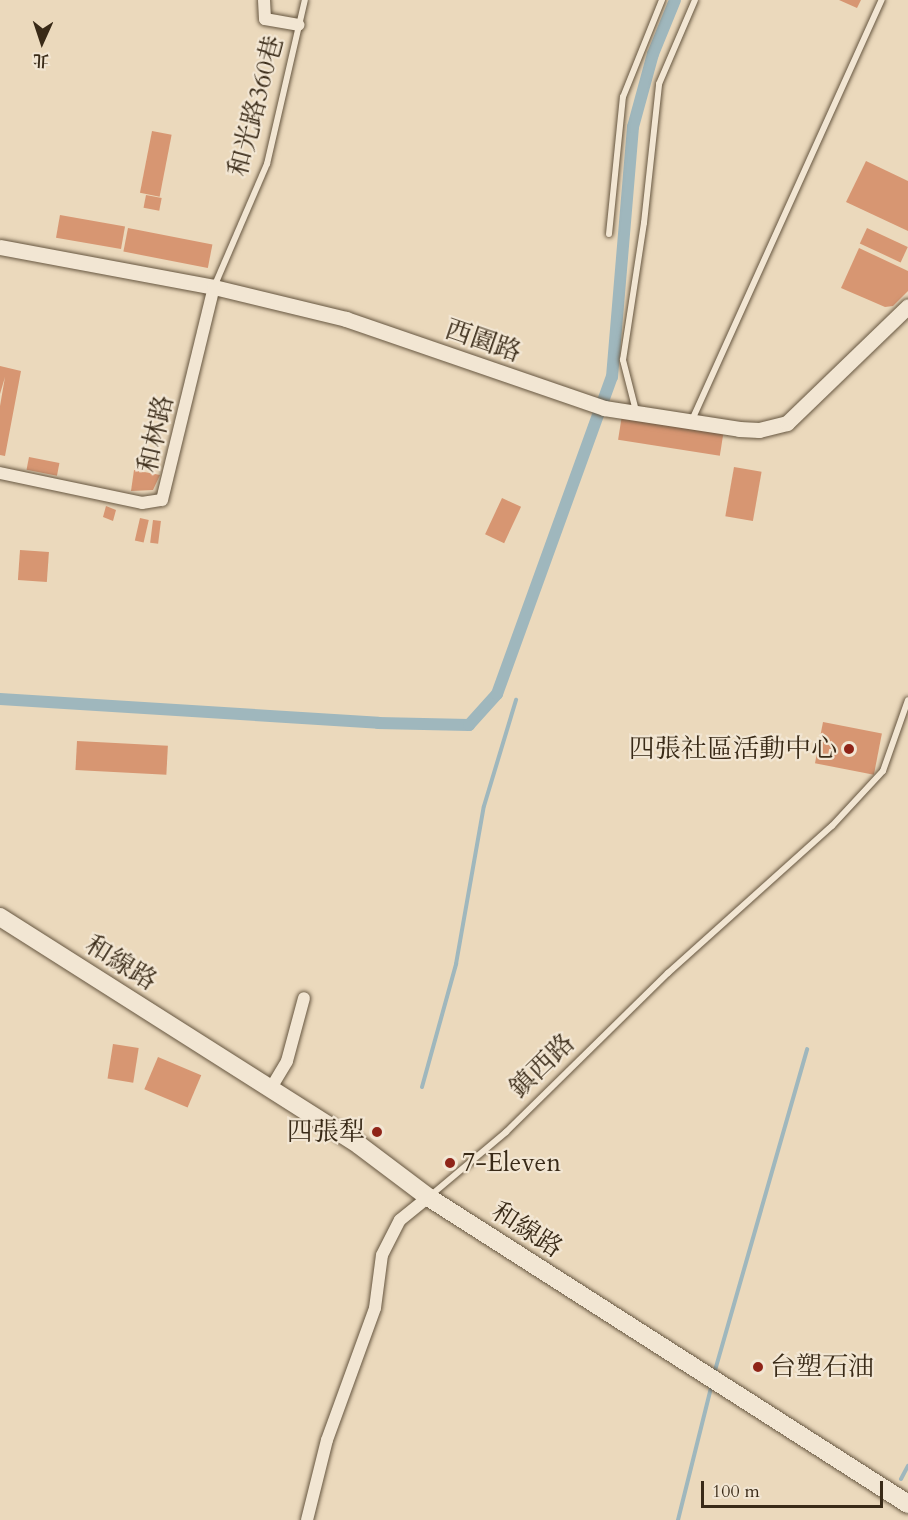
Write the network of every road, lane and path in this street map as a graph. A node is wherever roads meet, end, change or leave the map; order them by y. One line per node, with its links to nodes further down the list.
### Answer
1 (264, 0): 6 (street)
2 (305, 0): 6 (lane, 和光路360巷)
3 (662, 0): 7 (lane)
4 (695, 0): 11 (lane)
5 (882, 0): 12 (lane)
6 (298, 25): 9 (lane, 和光路360巷)
7 (609, 234)
8 (0, 247): 9 (street, 西園路)
9 (214, 287): 11 (street, 西園路); 13 (street, 和林路)
10 (908, 306): 12 (street, 西園路)
11 (637, 414): 12 (street, 西園路)
12 (690, 423)
13 (0, 473)
14 (908, 700): 18 (lane, 鎮西路)
15 (0, 917): 17 (main road, 和線路)
16 (304, 998): 17 (street)
17 (271, 1088): 18 (main road, 和線路)
18 (428, 1197): 19 (main road, 和線路); 20 (street, 鎮西路)
19 (908, 1504)
20 (308, 1520)

